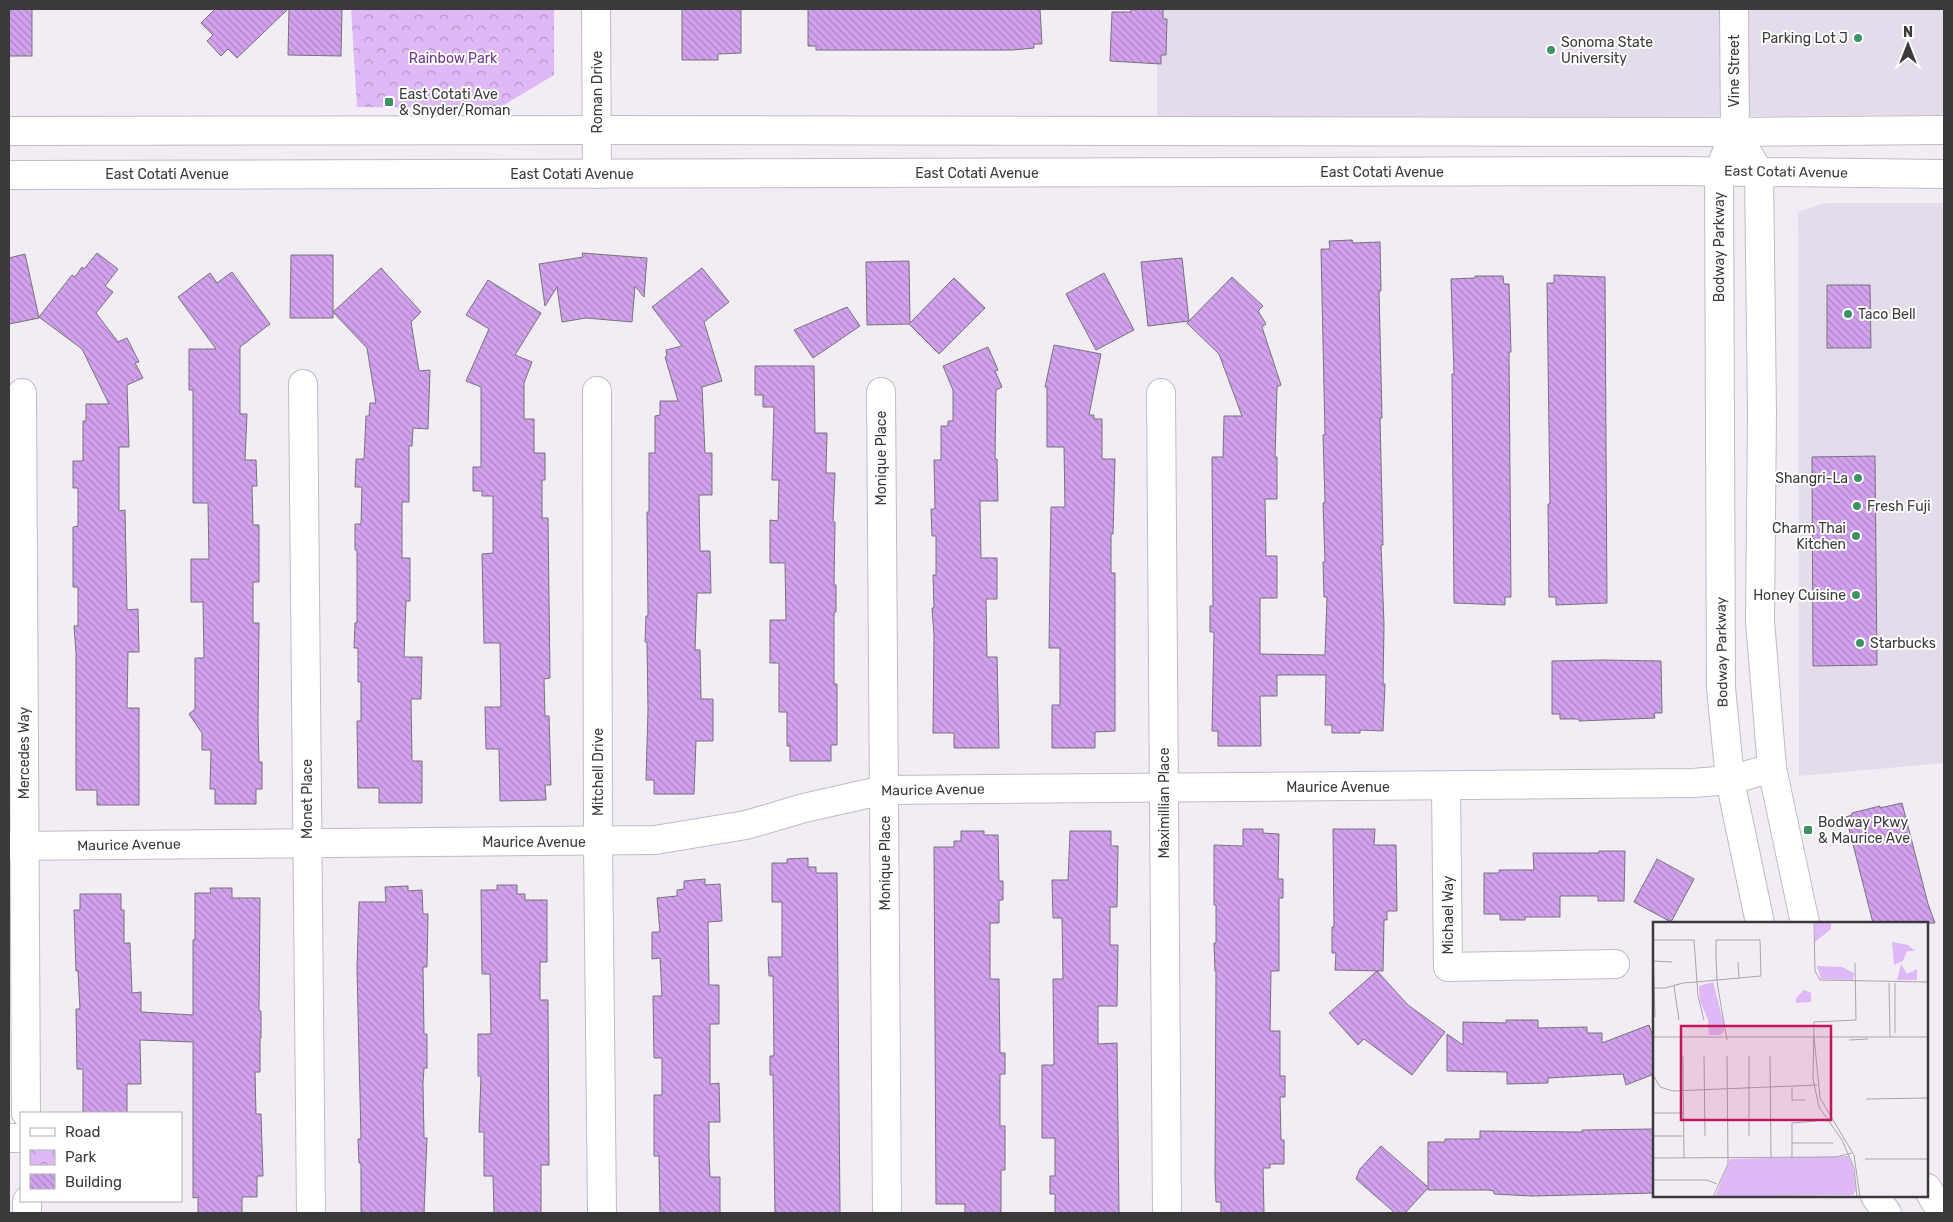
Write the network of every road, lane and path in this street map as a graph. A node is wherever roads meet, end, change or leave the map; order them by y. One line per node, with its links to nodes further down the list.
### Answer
1 (596, 9): 3 (street, Roman Drive)
2 (1734, 9): 6 (street, Vine Street)
3 (597, 130): 5 (street); 6 (street); 10 (street, Roman Drive)
4 (1944, 130): 6 (street)
5 (9, 132)
6 (1735, 132): 7 (street, Bodway Parkway); 8 (street)
7 (1719, 171): 8 (street, East Cotati Avenue); 10 (street, East Cotati Avenue); 18 (street, Bodway Parkway)
8 (1759, 172): 11 (street, East Cotati Avenue); 17 (street)
9 (9, 174): 10 (street, East Cotati Avenue)
10 (597, 174)
11 (1944, 174)
12 (303, 384): 23 (street, Monet Place)
13 (597, 391): 22 (street, Mitchell Drive)
14 (881, 392): 21 (street, Monique Place)
15 (22, 393): 24 (street, Mercedes Way)
16 (1161, 393): 20 (street, Maximillian Place)
17 (1772, 768): 18 (street, Maurice Avenue); 26 (street)
18 (1730, 780): 19 (street, Maurice Avenue); 25 (street, Bodway Parkway)
19 (1446, 786): 20 (street, Maurice Avenue); 27 (street, Michael Way)
20 (1164, 788): 21 (street, Maurice Avenue); 34 (street, Maximillian Place)
21 (884, 790): 22 (street, Maurice Avenue); 33 (street, Monique Place)
22 (598, 842): 23 (street, Maurice Avenue); 32 (street, Mitchell Drive)
23 (307, 843): 24 (street, Maurice Avenue); 31 (street, Monet Place)
24 (17, 846): 28 (street, Mercedes Way)
25 (1760, 922)
26 (1805, 922)
27 (1615, 964)
28 (26, 1112)
29 (1928, 1190): 36 (street)
30 (1876, 1197): 35 (street)
31 (311, 1213)
32 (602, 1213)
33 (887, 1213)
34 (1167, 1213)
35 (1887, 1213)
36 (1942, 1213)

